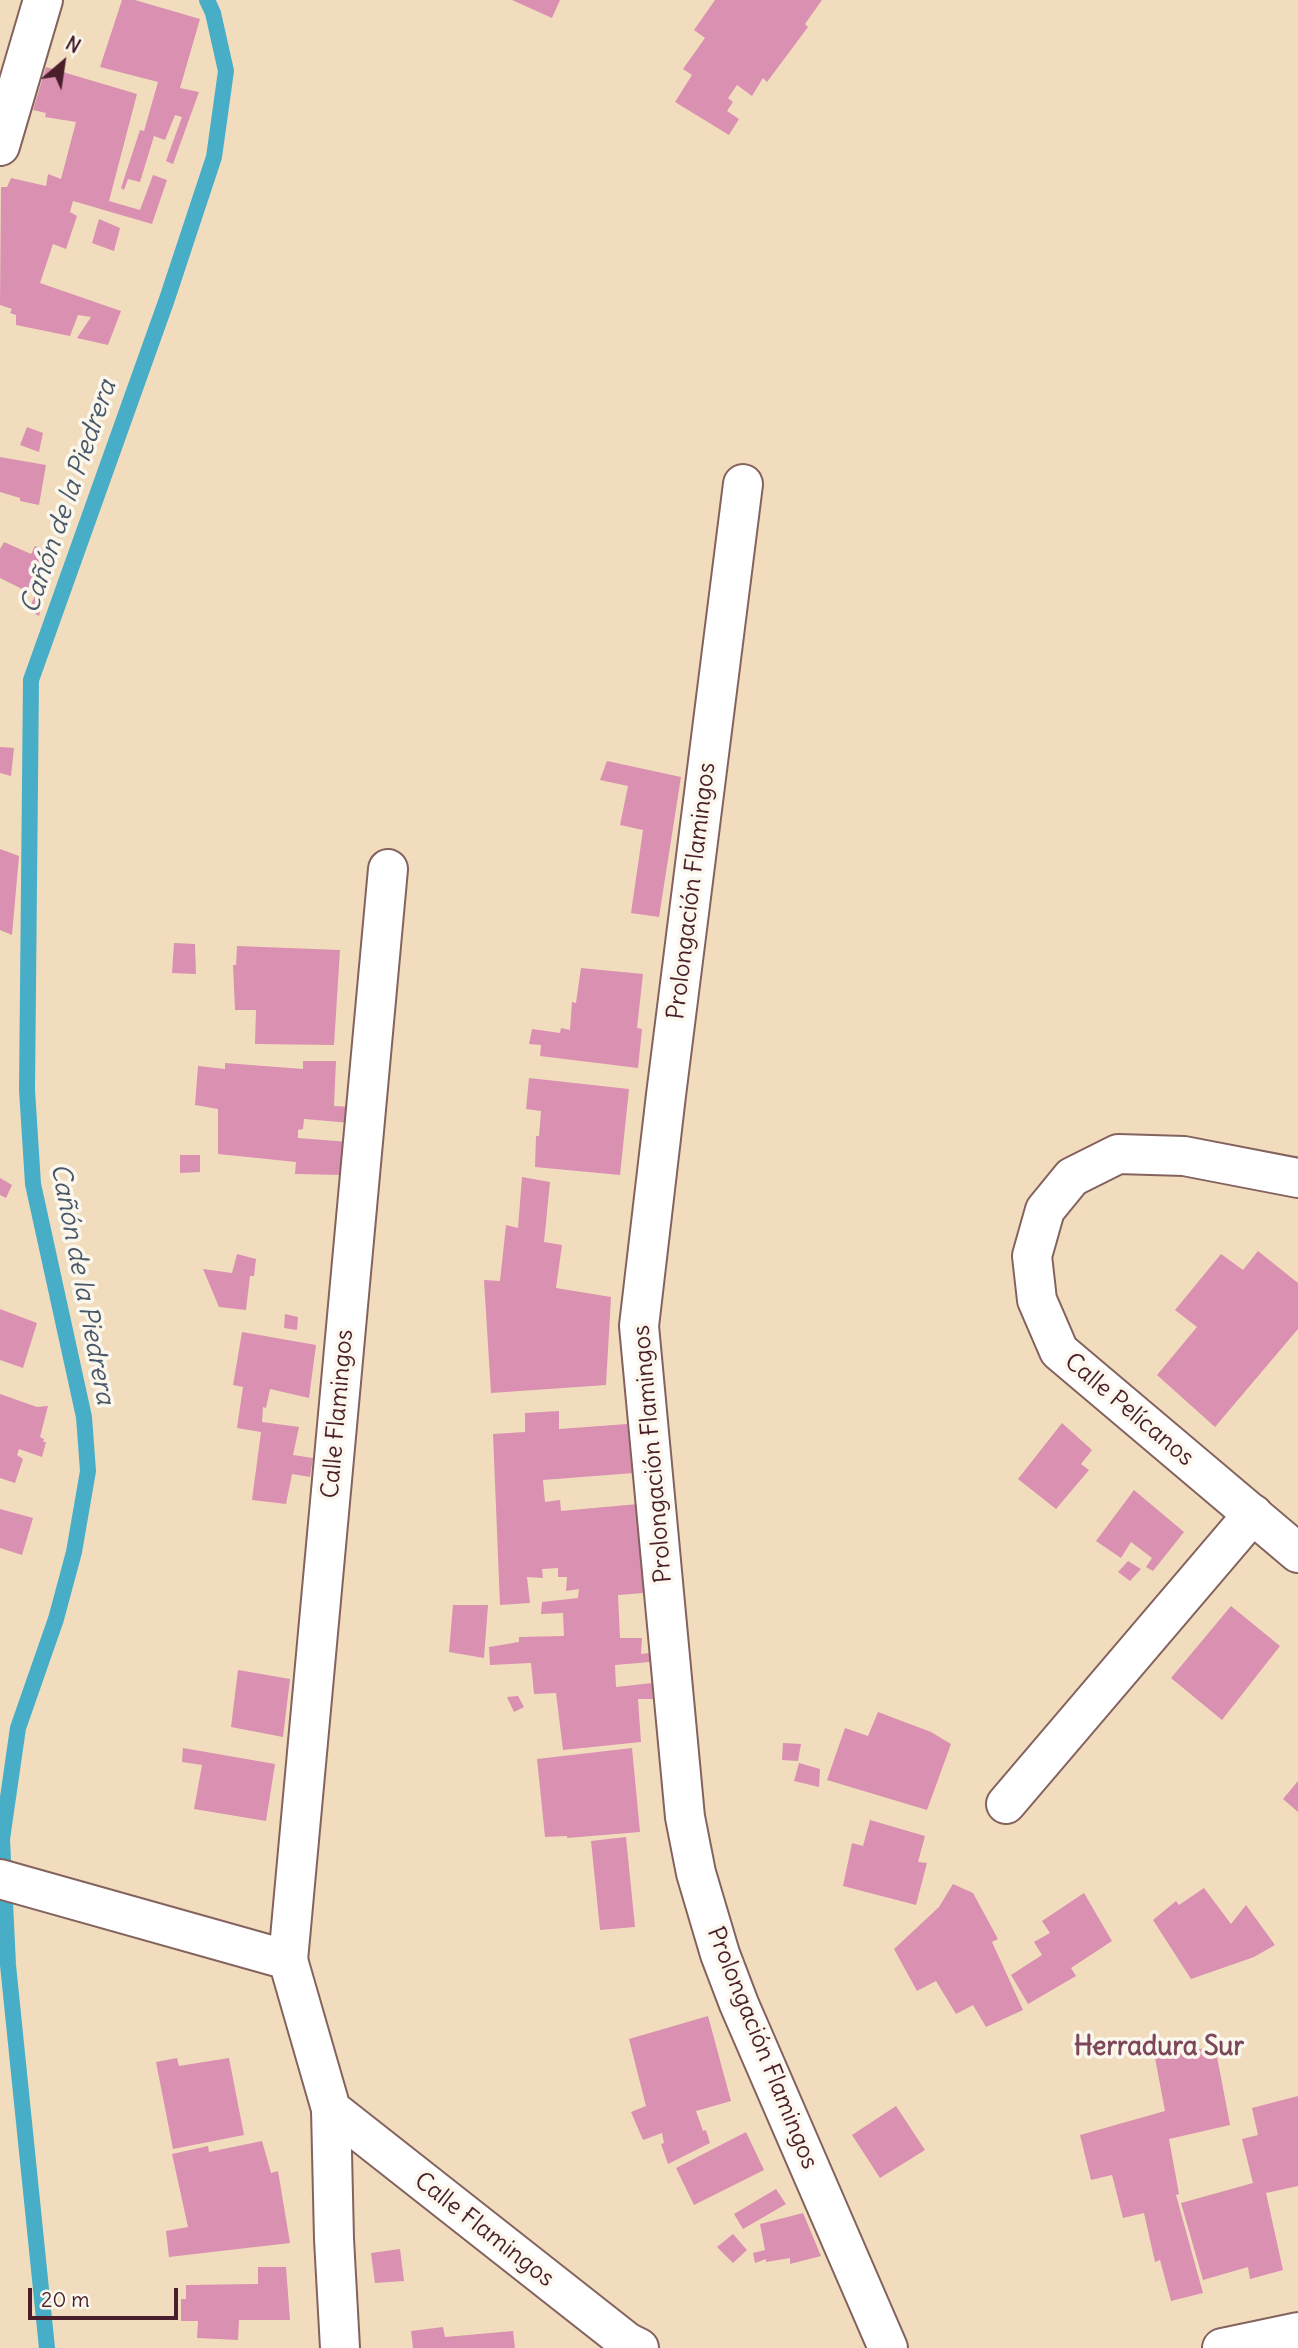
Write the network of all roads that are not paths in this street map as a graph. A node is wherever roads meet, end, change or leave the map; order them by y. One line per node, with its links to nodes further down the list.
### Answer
1 (43, 0): 2 (street)
2 (0, 146)
3 (743, 484): 15 (street, Prolongación Flamingos)
4 (388, 869): 10 (street, Calle Flamingos)
5 (1298, 1178): 6 (street, Calle Pelícanos)
6 (1253, 1514): 7 (street, Calle Pelícanos); 8 (street)
7 (1298, 1553)
8 (1006, 1804)
9 (0, 1879): 10 (street)
10 (288, 1960): 11 (street, Calle Flamingos)
11 (331, 2109): 13 (street, Calle Flamingos); 14 (street, Calle Flamingos)
12 (1298, 2332): 16 (street)
13 (340, 2348)
14 (639, 2348)
15 (888, 2348)
16 (1222, 2348)

